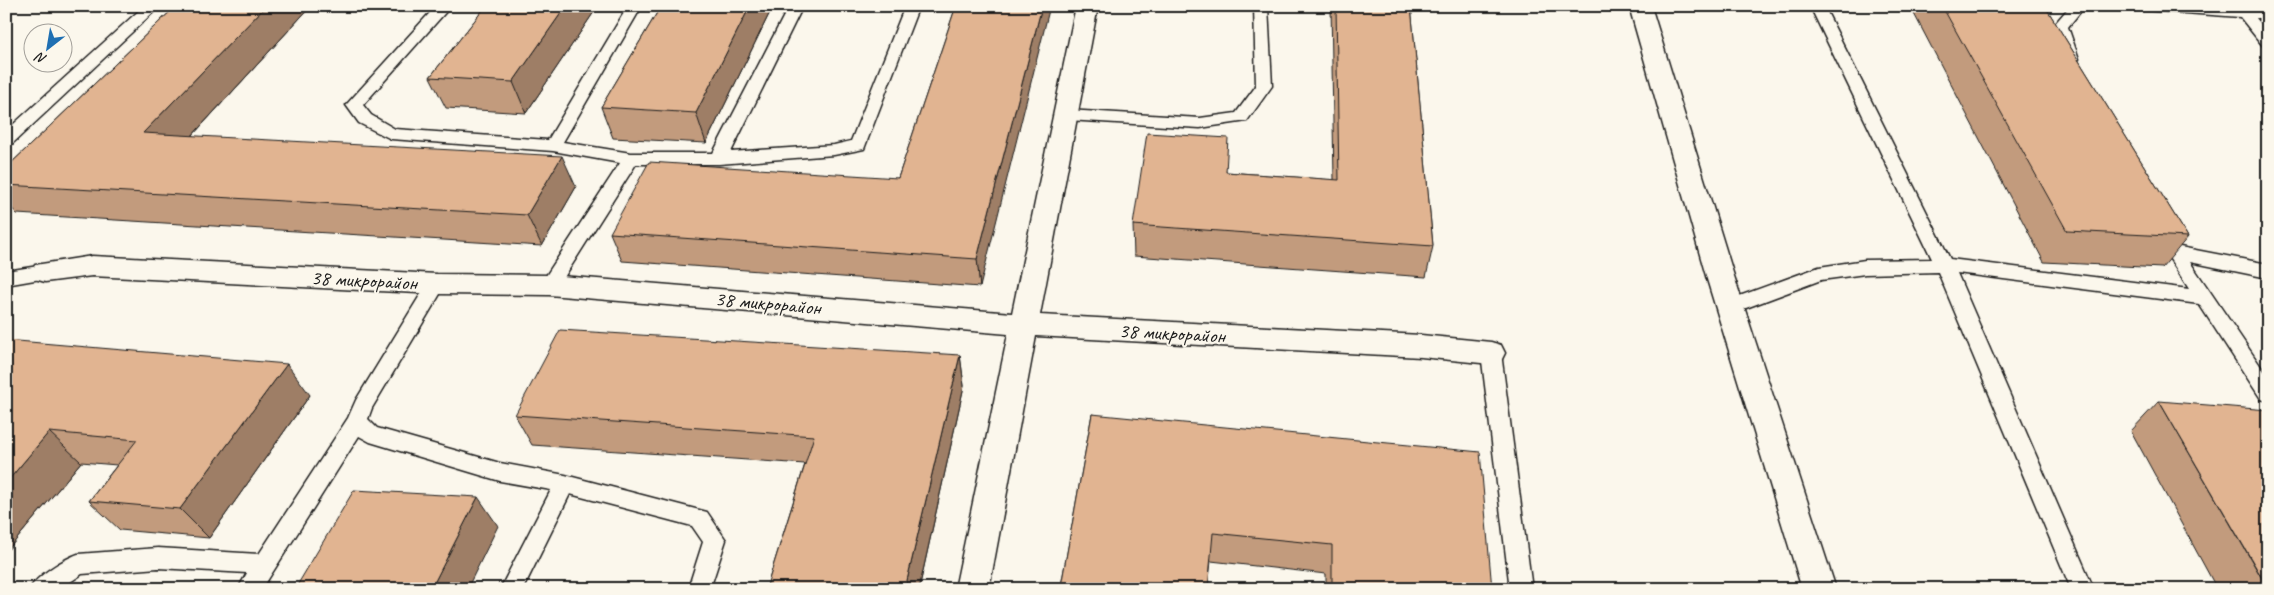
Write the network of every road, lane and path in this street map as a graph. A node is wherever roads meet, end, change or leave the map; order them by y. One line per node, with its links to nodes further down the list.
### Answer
1 (153, 6): 17 (lane)
2 (444, 6): 18 (lane)
3 (635, 6): 18 (lane)
4 (796, 6): 19 (lane)
5 (912, 6): 19 (lane)
6 (1087, 6): 16 (street)
7 (1260, 6): 16 (lane)
8 (1640, 6): 30 (street)
9 (1817, 6): 23 (lane)
10 (2078, 6): 15 (lane)
11 (2144, 6): 12 (lane)
12 (2246, 13): 13 (lane); 14 (lane)
13 (2268, 14)
14 (2268, 43)
15 (2078, 77)
16 (1067, 115): 31 (street)
17 (6, 140)
18 (553, 146): 20 (lane)
19 (719, 158): 20 (lane)
20 (631, 159): 28 (lane)
21 (2154, 219): 22 (lane)
22 (2174, 252): 24 (lane); 29 (lane)
23 (1944, 265): 29 (lane); 30 (lane); 44 (lane)
24 (2268, 271)
25 (44, 272): 26 (lane); 27 (street, 38 микрорайон)
26 (6, 278)
27 (438, 284): 28 (street, 38 микрорайон); 34 (lane)
28 (549, 285): 31 (street, 38 микрорайон)
29 (2206, 298): 33 (lane)
30 (1730, 307): 43 (street)
31 (1025, 325): 32 (street, 38 микрорайон); 41 (street)
32 (1491, 353): 42 (lane)
33 (2268, 393)
34 (357, 421): 35 (lane); 36 (lane)
35 (565, 484): 39 (lane); 40 (lane)
36 (264, 564): 37 (lane); 38 (lane)
37 (41, 589)
38 (249, 589)
39 (511, 589)
40 (699, 589)
41 (972, 589)
42 (1521, 589)
43 (1819, 589)
44 (2083, 589)

